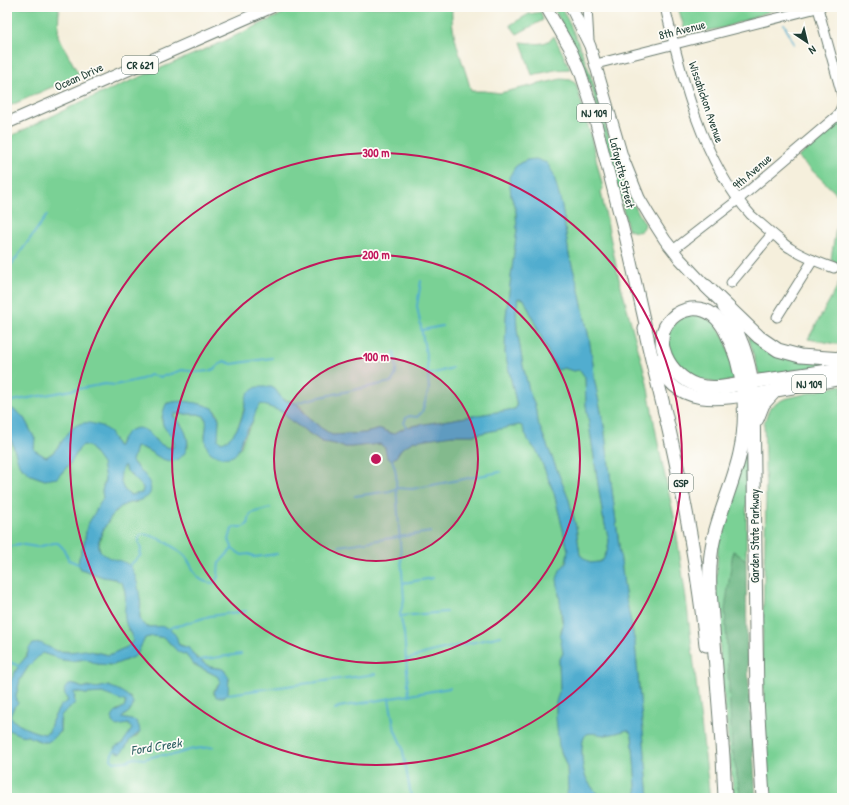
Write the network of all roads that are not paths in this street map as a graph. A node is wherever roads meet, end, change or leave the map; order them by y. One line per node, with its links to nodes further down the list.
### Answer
1 (272, 7): 12 (main road, Ocean Drive / CR 621)
2 (546, 7): 21 (main road, Lafayette Street / NJ 109)
3 (572, 7): 8 (main road, Lafayette Street / NJ 109)
4 (587, 7): 8 (street)
5 (665, 7): 7 (street, Wissahickon Avenue)
6 (819, 7): 7 (street, 8th Avenue); 10 (street)
7 (674, 44): 9 (street, 8th Avenue); 13 (street, Wissahickon Avenue)
8 (590, 46): 9 (main road, Lafayette Street / NJ 109)
9 (596, 64): 15 (main road, Lafayette Street / NJ 109)
10 (841, 91)
11 (842, 106): 13 (street, 9th Avenue)
12 (7, 123)
13 (739, 199): 14 (street, Wissahickon Avenue); 15 (street, 9th Avenue)
14 (772, 234): 16 (street, Wissahickon Avenue); 18 (street)
15 (674, 250): 19 (main road, Lafayette Street / NJ 109)
16 (813, 260): 17 (street, Wissahickon Avenue); 20 (street)
17 (834, 268)
18 (731, 283)
19 (706, 286): 22 (highway, NJ 109); 25 (main road, Garden State Parkway)
20 (777, 317)
21 (645, 329): 25 (main road, NJ 109); 28 (highway, GSP)
22 (842, 359)
23 (842, 369): 25 (highway)
24 (842, 378): 26 (highway, NJ 109)
25 (748, 389): 25 (highway); 26 (main road, NJ 109); 27 (highway, Garden State Parkway); 28 (highway)
26 (776, 390): 27 (highway)
27 (754, 426): 29 (highway, Garden State Parkway)
28 (723, 798)
29 (762, 798)

